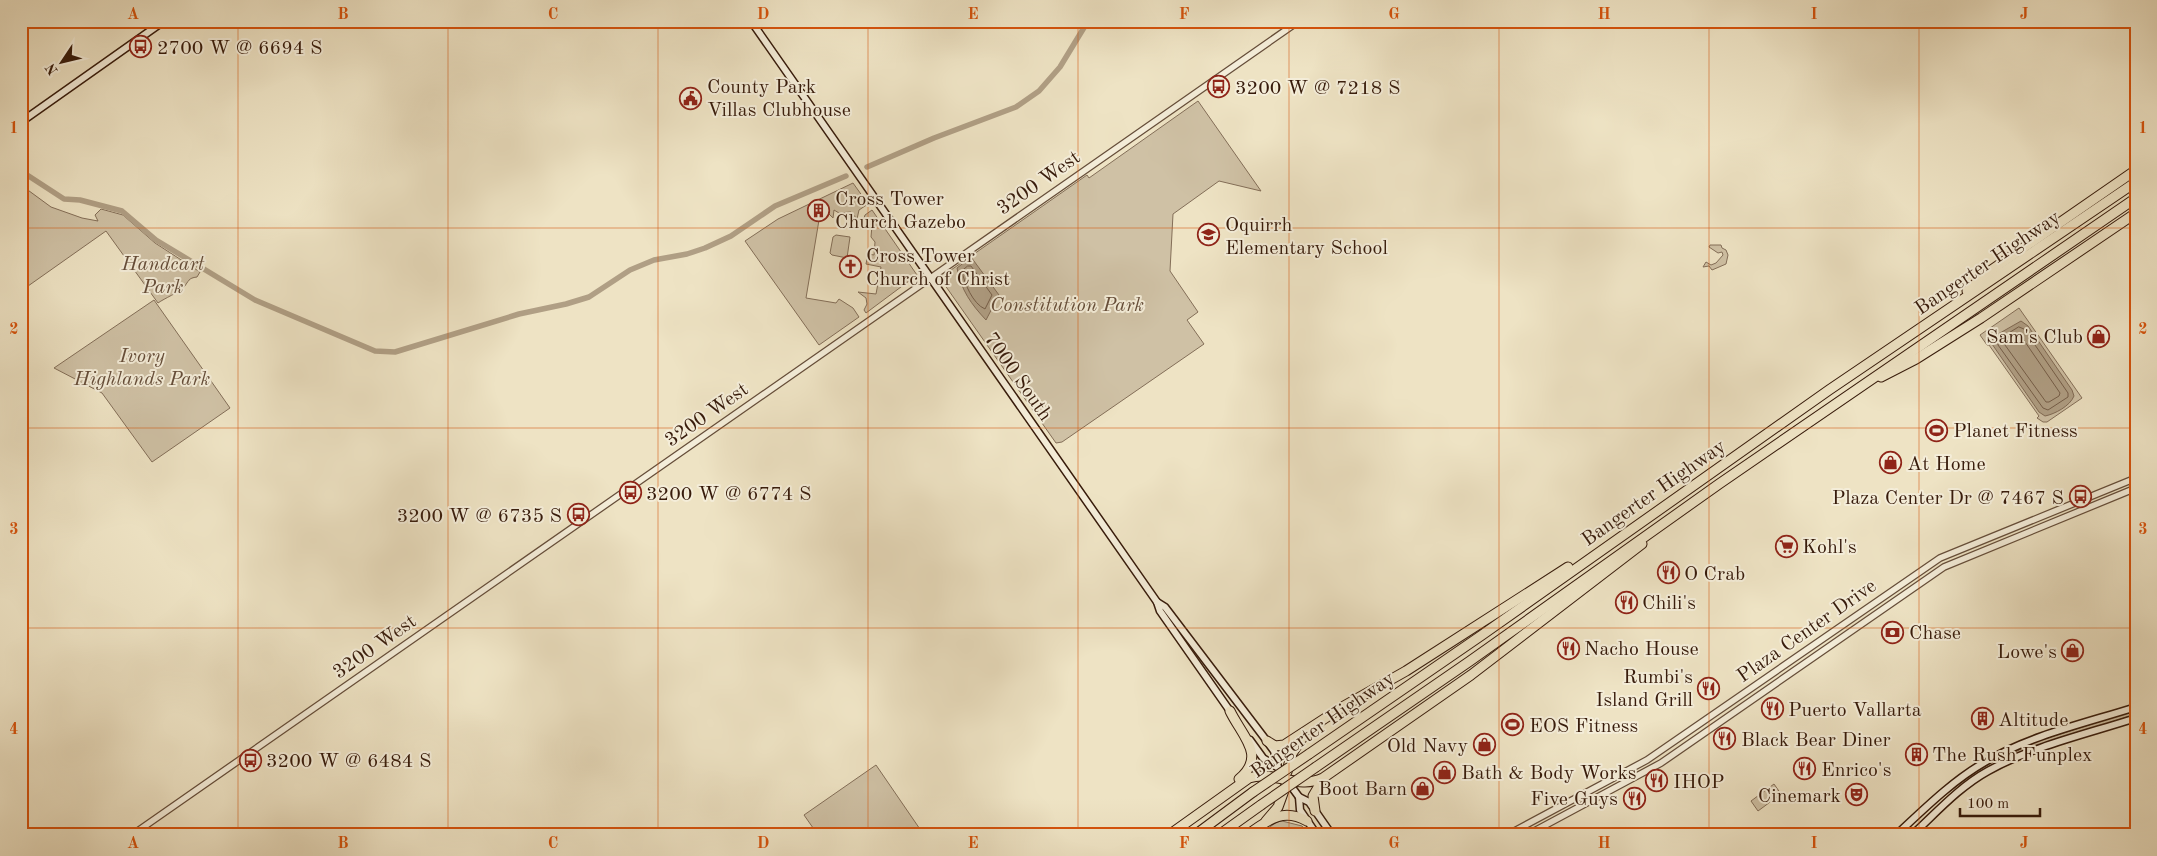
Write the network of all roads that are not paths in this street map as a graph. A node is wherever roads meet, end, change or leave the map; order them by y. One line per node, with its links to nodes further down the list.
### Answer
1 (164, 21): 4 (main road)
2 (750, 21): 9 (main road, 7000 South)
3 (1299, 21): 9 (street, 3200 West)
4 (21, 122)
5 (2136, 170): 10 (highway)
6 (2136, 182): 10 (highway, Bangerter Highway)
7 (2136, 198): 11 (highway, Bangerter Highway)
8 (2136, 212): 11 (highway)
9 (930, 277): 16 (main road, 7000 South); 30 (street, 3200 West)
10 (1926, 324): 15 (highway, Bangerter Highway)
11 (1862, 385): 13 (highway, Bangerter Highway)
12 (2136, 478): 37 (street, Plaza Center Drive)
13 (1719, 484): 23 (highway); 33 (highway, Bangerter Highway, bridge)
14 (2136, 488): 38 (street, Plaza Center Drive)
15 (1600, 550): 20 (highway); 32 (highway, Bangerter Highway, bridge)
16 (1157, 602): 18 (main road, 7000 South); 21 (main road, 7000 South)
17 (2136, 707): 39 (main road)
18 (1230, 712): 22 (main road, 7000 South); 25 (highway)
19 (2136, 718): 40 (main road)
20 (1310, 729): 21 (highway); 24 (highway)
21 (1267, 741): 22 (main road, 7000 South)
22 (1277, 767): 24 (main road, 7000 South)
23 (1327, 775): 24 (highway); 27 (highway)
24 (1286, 780): 25 (highway); 26 (main road, 7000 South); 29 (highway)
25 (1224, 796): 31 (highway)
26 (1299, 798): 27 (main road, 7000 South); 28 (main road, 7000 South)
27 (1315, 812): 36 (main road, 7000 South)
28 (1307, 820): 29 (highway); 35 (main road, 7000 South)
29 (1266, 821): 34 (highway)
30 (132, 835)
31 (1169, 835)
32 (1195, 835)
33 (1219, 835)
34 (1247, 835)
35 (1317, 835)
36 (1332, 835)
37 (1507, 835)
38 (1527, 835)
39 (1896, 835)
40 (1912, 835)

